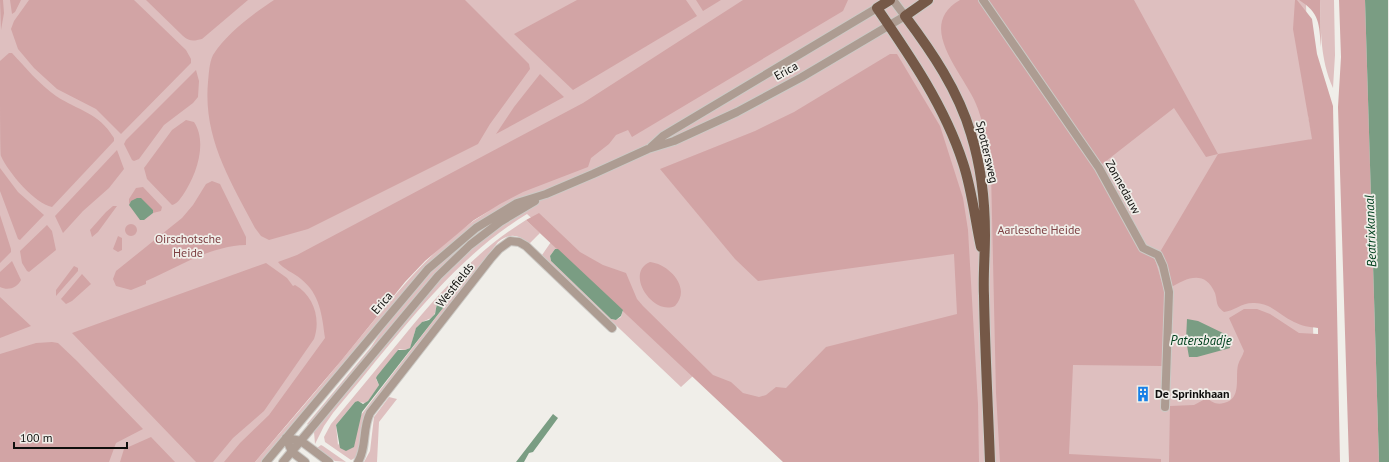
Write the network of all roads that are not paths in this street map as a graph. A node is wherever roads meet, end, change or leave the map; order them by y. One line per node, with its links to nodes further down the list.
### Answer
1 (892, 0): 4 (main road, Erica); 5 (street, Spottersweg)
2 (928, 0): 5 (main road, Erica)
3 (983, 0): 11 (street, Zonnedauw)
4 (877, 8): 6 (main road, Spottersweg); 7 (street, Erica)
5 (905, 16): 6 (street, Erica); 9 (main road, Spottersweg)
6 (888, 25): 7 (street, Erica); 9 (main road, Spottersweg)
7 (648, 149): 8 (street, Erica)
8 (546, 194): 12 (street, Erica); 13 (street, Erica)
9 (983, 258): 20 (main road, Spottersweg)
10 (612, 328): 19 (street, Westfields)
11 (1165, 407)
12 (286, 438): 13 (street); 14 (street); 15 (street, Erica)
13 (301, 441): 14 (street, Erica); 18 (street)
14 (292, 452): 16 (street, Erica); 17 (street)
15 (266, 462)
16 (283, 462)
17 (305, 462)
18 (329, 462)
19 (358, 462)
20 (990, 462)

